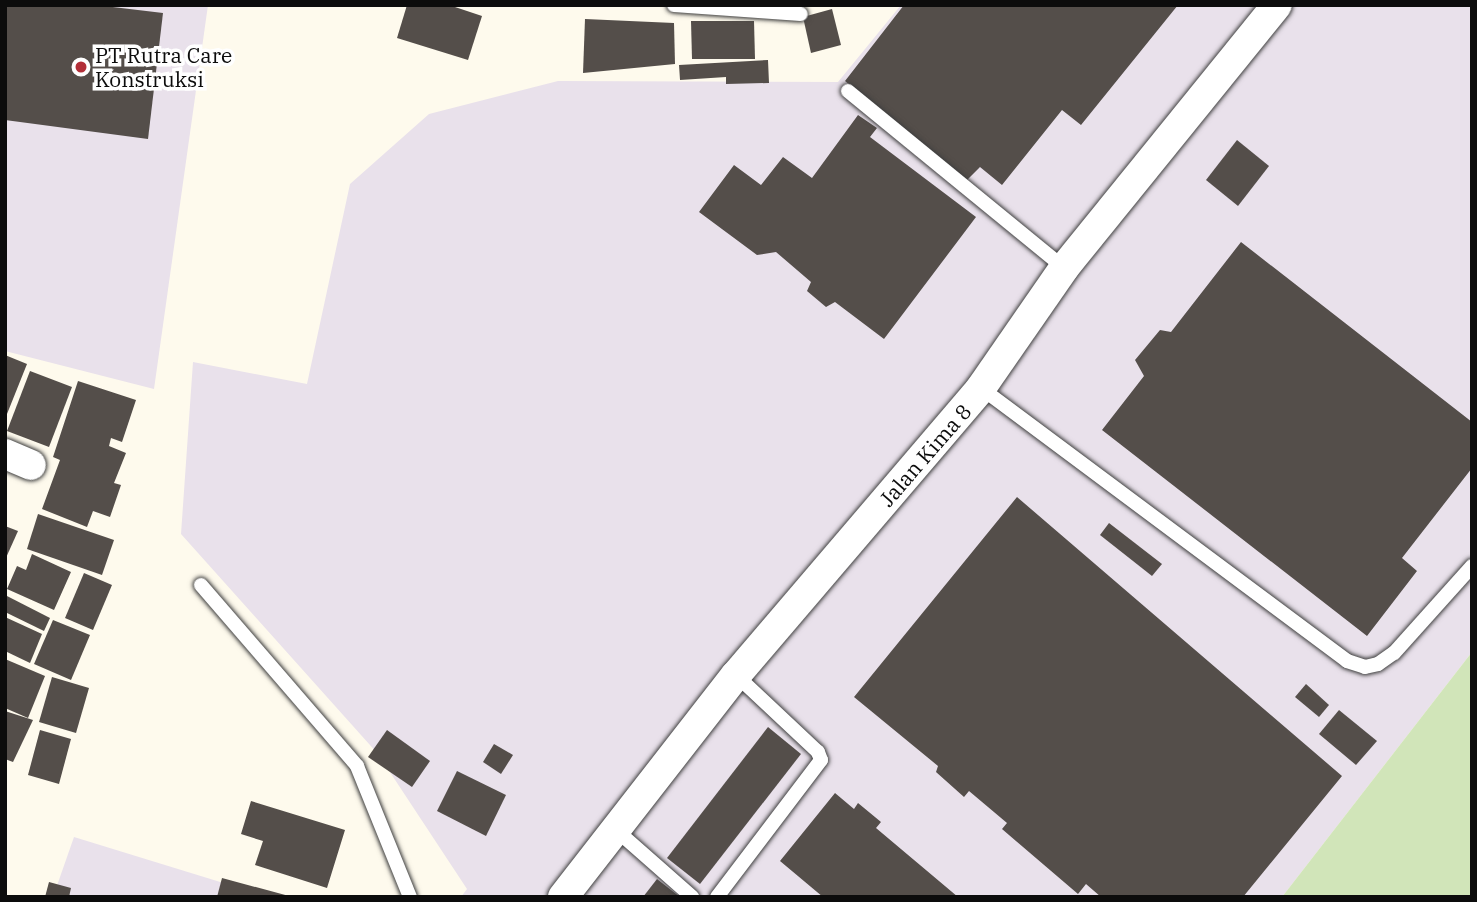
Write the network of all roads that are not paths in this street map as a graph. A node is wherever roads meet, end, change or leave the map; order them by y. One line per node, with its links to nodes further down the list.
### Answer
1 (674, 5): 3 (lane)
2 (1277, 5): 5 (street, Jalan Kima 8)
3 (801, 14)
4 (848, 91): 5 (lane)
5 (1063, 268): 6 (street, Jalan Kima 8)
6 (981, 388): 7 (lane); 9 (street, Jalan Kima 8)
7 (1472, 566)
8 (201, 585): 11 (lane)
9 (736, 675): 10 (street, Jalan Kima 8); 14 (lane)
10 (615, 829): 12 (street, Jalan Kima 8); 13 (lane)
11 (410, 897)
12 (563, 897)
13 (692, 897)
14 (717, 897)

